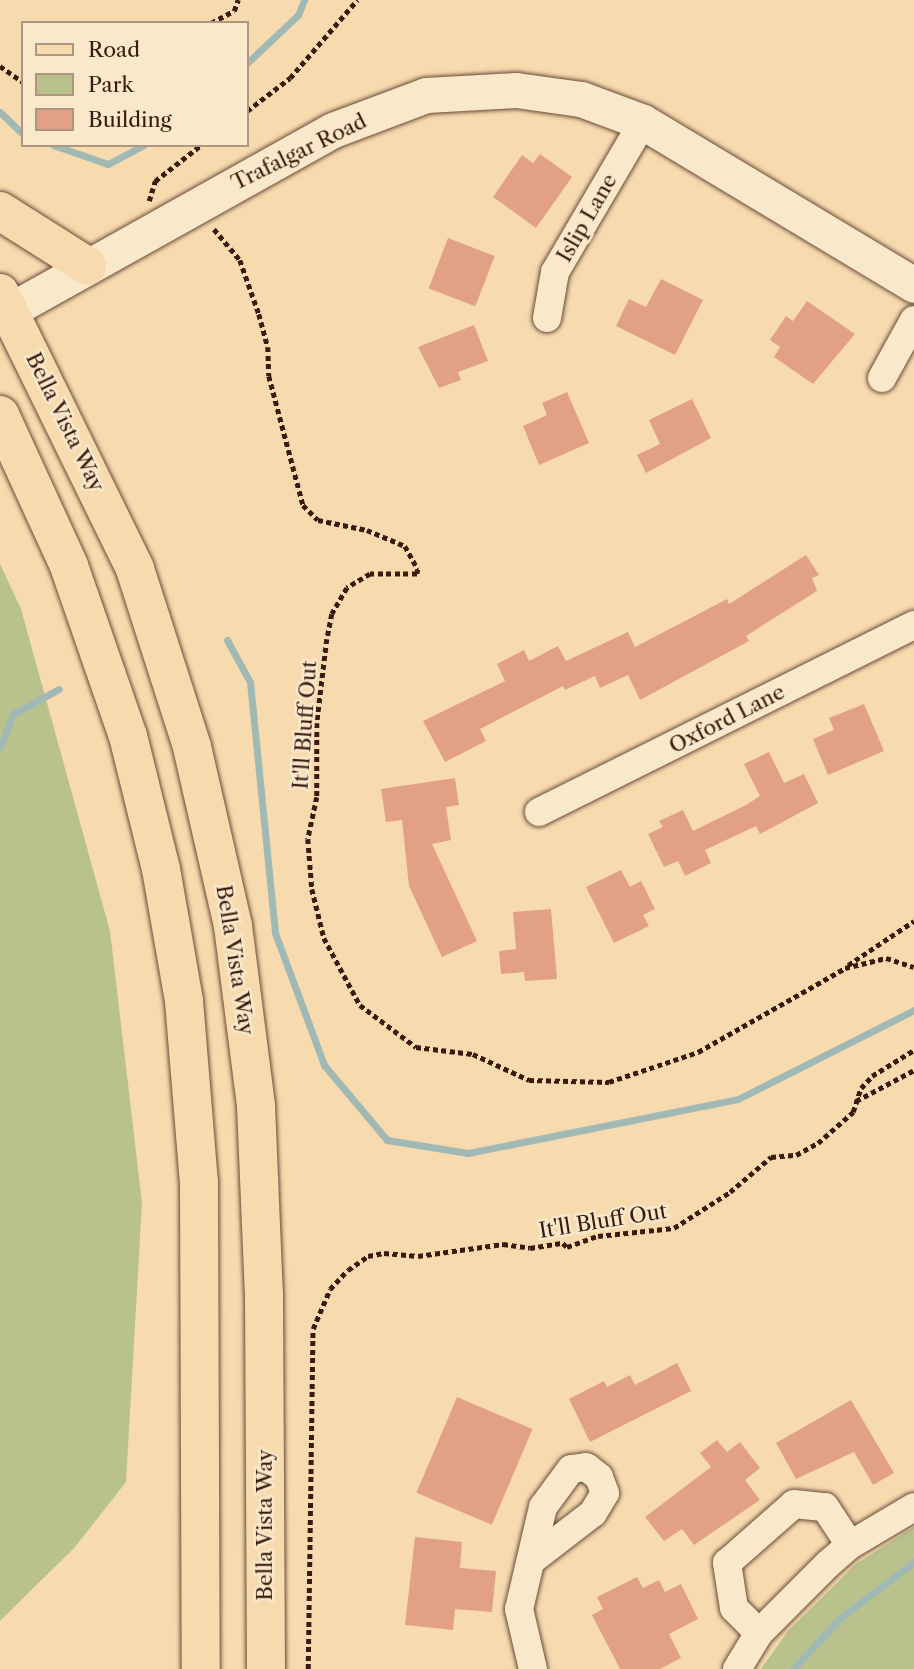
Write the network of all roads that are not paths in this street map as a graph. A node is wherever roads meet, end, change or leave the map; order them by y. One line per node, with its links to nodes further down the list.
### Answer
1 (643, 122): 3 (street, Trafalgar Road); 4 (street, Trafalgar Road); 6 (street, Islip Lane)
2 (0, 211): 3 (main road)
3 (87, 266): 5 (street, Trafalgar Road)
4 (914, 285)
5 (3, 307): 17 (main road, Bella Vista Way)
6 (547, 318)
7 (914, 320): 8 (street)
8 (882, 377)
9 (0, 415): 16 (main road)
10 (914, 625): 11 (street, Oxford Lane)
11 (539, 813)
12 (914, 1507): 13 (street)
13 (850, 1545): 15 (street); 15 (street)
14 (533, 1560): 18 (street)
15 (759, 1633): 19 (street)
16 (201, 1669)
17 (266, 1669)
18 (533, 1669)
19 (737, 1669)

